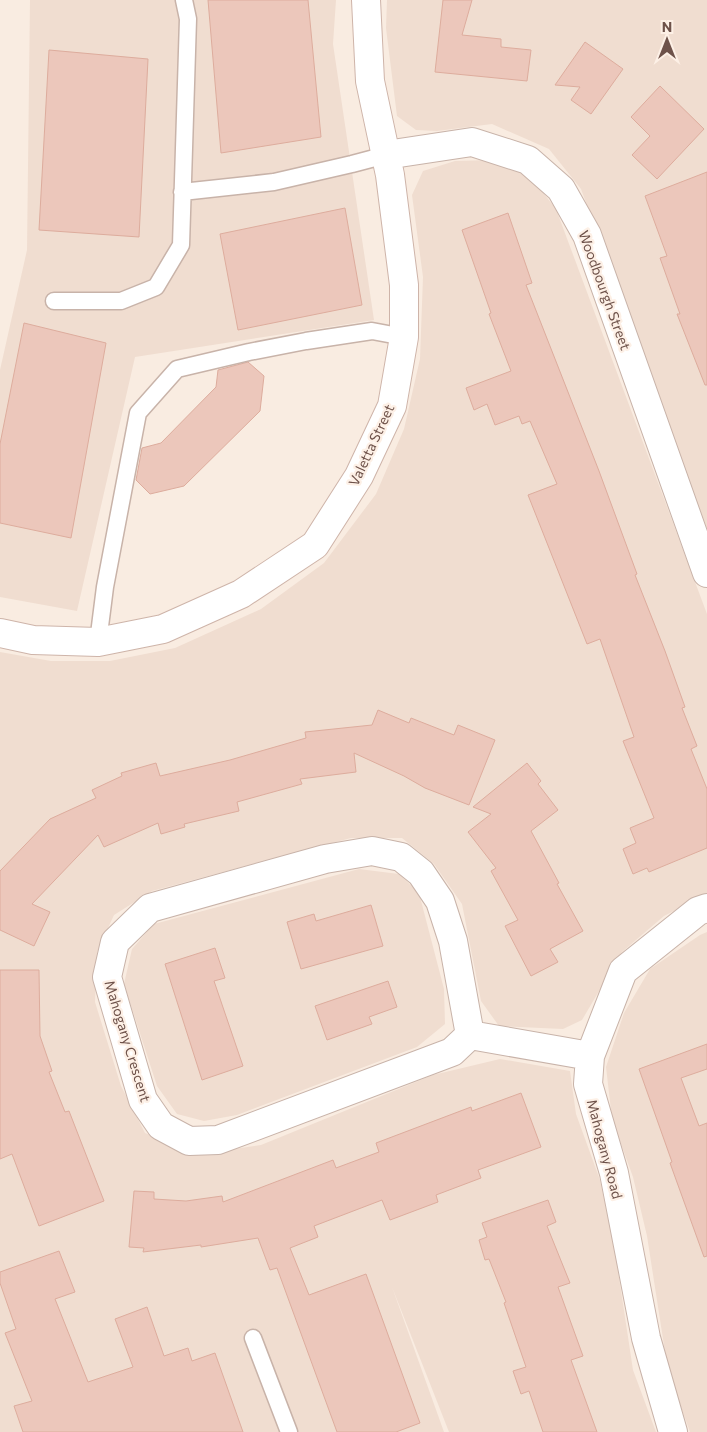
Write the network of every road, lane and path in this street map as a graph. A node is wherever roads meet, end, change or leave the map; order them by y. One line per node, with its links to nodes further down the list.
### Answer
1 (184, 0): 4 (lane)
2 (366, 0): 3 (street, Valetta Street)
3 (386, 155): 4 (lane); 6 (street, Valetta Street); 7 (street, Woodbourgh Street)
4 (182, 192): 5 (lane)
5 (54, 301)
6 (404, 337): 9 (street, Valetta Street); 9 (lane)
7 (707, 574)
8 (0, 633): 9 (street, Valetta Street)
9 (98, 642)
10 (707, 908): 12 (street, Mahogany Road)
11 (470, 1035): 11 (street, Mahogany Crescent); 12 (street)
12 (590, 1056): 15 (street, Mahogany Road)
13 (253, 1338): 14 (lane)
14 (289, 1432)
15 (673, 1432)

